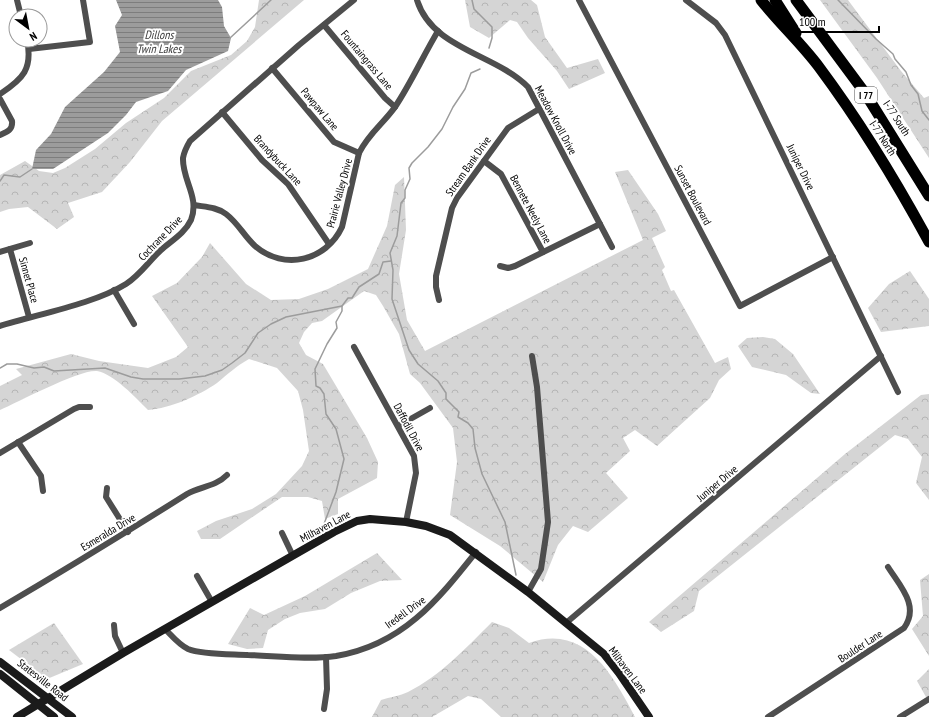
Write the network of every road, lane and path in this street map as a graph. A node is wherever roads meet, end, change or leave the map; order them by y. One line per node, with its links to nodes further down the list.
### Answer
1 (83, 0): 11 (street)
2 (354, 0): 9 (street)
3 (417, 0): 10 (street, Meadow Knoll Drive)
4 (580, 0): 32 (street, Sunset Boulevard)
5 (686, 0): 32 (street, Juniper Drive)
6 (761, 0): 12 (highway, I-77 North / I 77)
7 (774, 0): 12 (highway, I 77)
8 (796, 0): 22 (highway, I-77 South / I 77)
9 (324, 25): 13 (street); 16 (street, Fountaingrass Lane)
10 (438, 32): 16 (street, Prairie Valley Drive); 17 (street, Meadow Knoll Drive)
11 (28, 49): 14 (street)
12 (818, 65): 25 (highway, I-77 North / I 77)
13 (272, 68): 18 (street); 20 (street, Pawpaw Lane)
14 (0, 94)
15 (0, 99): 19 (street)
16 (395, 107): 20 (street, Prairie Valley Drive)
17 (539, 109): 21 (street, Stream Bank Drive); 24 (street, Meadow Knoll Drive)
18 (222, 112): 23 (street); 27 (street, Brandybuck Lane)
19 (0, 136)
20 (359, 154): 27 (street, Prairie Valley Drive)
21 (484, 160): 31 (street, Bennete Neely Lane); 35 (street, Stream Bank Drive)
22 (929, 196)
23 (194, 205): 27 (street, Prairie Valley Drive); 34 (street, Cochrane Drive)
24 (600, 224): 28 (street, Meadow Knoll Drive); 31 (street)
25 (929, 242)
26 (30, 243): 29 (street)
27 (329, 244)
28 (612, 247)
29 (10, 249): 30 (street); 36 (street, Sinnet Place)
30 (0, 252)
31 (543, 252): 33 (street)
32 (833, 257): 41 (street, Juniper Drive)
33 (500, 266)
34 (114, 290): 36 (street, Cochrane Drive); 37 (street)
35 (439, 300)
36 (30, 317): 38 (street, Cochrane Drive)
37 (134, 324)
38 (0, 326)
39 (354, 348): 45 (street, Daffodil Drive)
40 (532, 356): 58 (street)
41 (881, 356): 42 (street, Juniper Drive); 61 (street, Juniper Drive)
42 (898, 392)
43 (90, 407): 46 (street)
44 (430, 408): 45 (street)
45 (398, 426): 51 (street, Daffodil Drive)
46 (18, 442): 47 (street); 50 (street)
47 (0, 453)
48 (227, 475): 52 (street, Esmeralda Drive)
49 (107, 488): 52 (street)
50 (43, 491)
51 (406, 522): 54 (street, Milhaven Lane); 55 (street, Milhaven Lane)
52 (128, 532): 60 (street, Esmeralda Drive)
53 (282, 533): 55 (street)
54 (476, 552): 58 (street, Milhaven Lane); 65 (street, Iredell Drive)
55 (293, 556): 59 (street, Milhaven Lane)
56 (888, 567): 76 (street, Boulder Lane)
57 (197, 576): 59 (street)
58 (528, 592): 61 (street, Milhaven Lane)
59 (212, 602): 63 (street, Milhaven Lane)
60 (0, 608)
61 (566, 623): 75 (street, Milhaven Lane)
62 (114, 624): 64 (street)
63 (166, 629): 64 (street, Milhaven Lane); 65 (street, Iredell Drive)
64 (123, 653): 68 (street, Milhaven Lane)
65 (326, 657): 71 (street)
66 (0, 662): 68 (street, Statesville Road)
67 (0, 674): 70 (street, Statesville Road)
68 (47, 698): 70 (street, Milhaven Lane); 74 (street, Statesville Road)
69 (929, 699): 77 (street)
70 (38, 704): 72 (street, Milhaven Lane); 73 (street, Statesville Road)
71 (324, 709)
72 (17, 717)
73 (54, 717)
74 (72, 717)
75 (649, 717)
76 (768, 717)
77 (900, 717)

